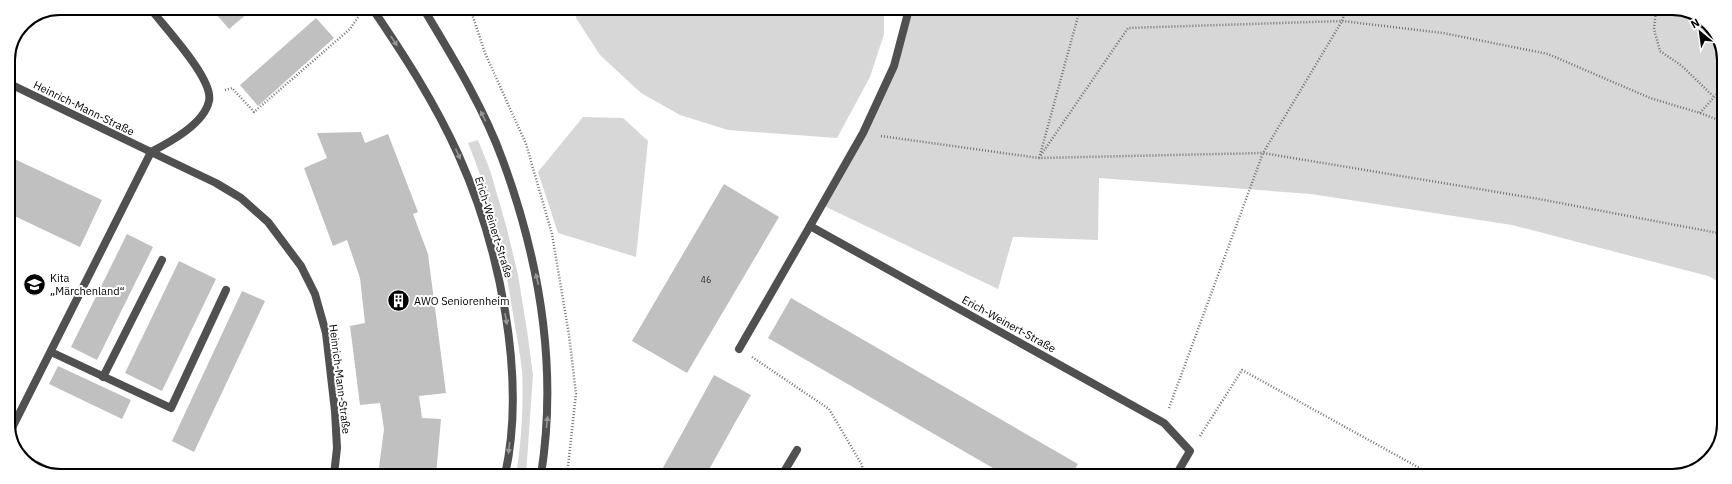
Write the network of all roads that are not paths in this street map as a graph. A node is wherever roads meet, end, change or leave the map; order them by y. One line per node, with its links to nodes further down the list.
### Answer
1 (155, 15): 6 (street)
2 (377, 15): 16 (street, Erich-Weinert-Straße, one-way to 16)
3 (427, 15): 17 (street, one-way to 3)
4 (907, 15): 7 (street)
5 (15, 86): 6 (street, Heinrich-Mann-Straße)
6 (151, 152): 11 (street); 15 (street, Heinrich-Mann-Straße)
7 (810, 226): 10 (street); 19 (street, Erich-Weinert-Straße)
8 (162, 260): 12 (street)
9 (226, 290): 12 (street)
10 (739, 349)
11 (51, 352): 12 (street); 13 (street)
12 (103, 377)
13 (15, 422)
14 (796, 450): 18 (street)
15 (335, 469)
16 (507, 469)
17 (542, 469)
18 (785, 469)
19 (1180, 469)

